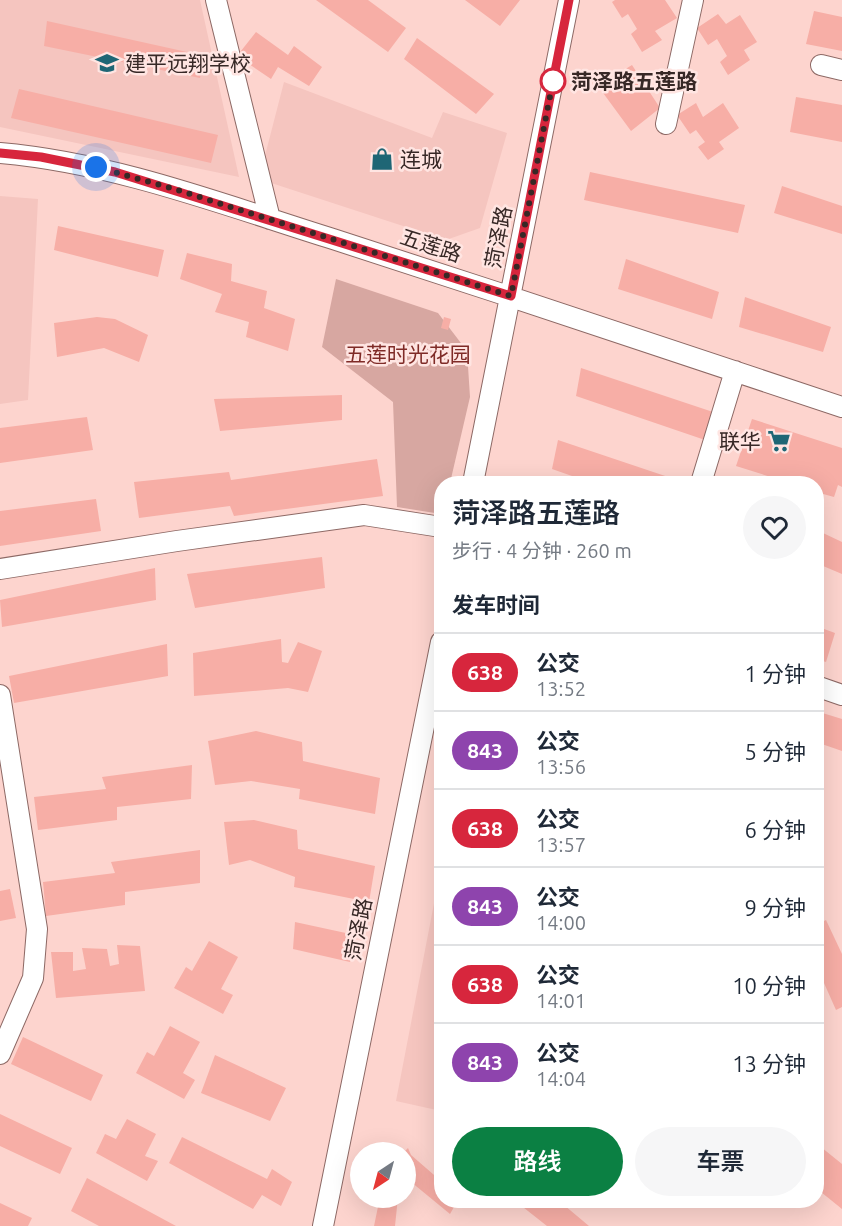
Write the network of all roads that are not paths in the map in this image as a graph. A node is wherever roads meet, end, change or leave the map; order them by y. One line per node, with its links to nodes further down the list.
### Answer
1 (216, 0): 8 (street)
2 (569, 0): 9 (street, 菏泽路)
3 (693, 0): 6 (street)
4 (820, 65): 5 (street)
5 (842, 70)
6 (666, 124)
7 (0, 153): 8 (street, 五莲路)
8 (270, 219): 9 (street, 五莲路)
9 (511, 296): 10 (street, 五莲路); 12 (street, 菏泽路)
10 (735, 371): 11 (street, 五莲路); 13 (street)
11 (842, 407)
12 (474, 476)
13 (703, 476)
14 (434, 526): 15 (street)
15 (0, 569)
16 (434, 677): 21 (street, 菏泽路)
17 (824, 689): 19 (street)
18 (0, 695): 20 (street)
19 (842, 695)
20 (0, 1054)
21 (323, 1226)

